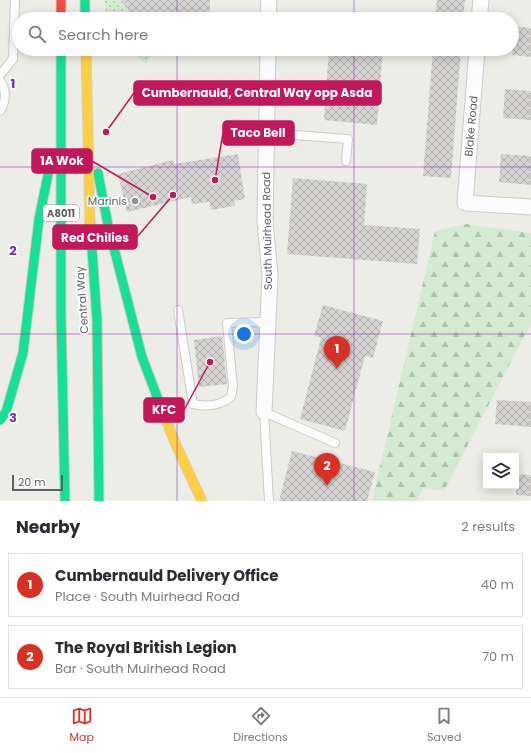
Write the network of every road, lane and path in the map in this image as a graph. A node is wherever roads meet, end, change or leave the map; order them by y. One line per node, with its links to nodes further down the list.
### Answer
1 (15, 0): 6 (lane)
2 (61, 0): 7 (main road)
3 (85, 0): 8 (main road)
4 (269, 0): 9 (street)
5 (481, 0): 10 (street)
6 (15, 12)
7 (61, 12)
8 (85, 12)
9 (268, 12)
10 (480, 12)
11 (13, 56): 16 (lane)
12 (61, 56): 20 (main road, Central Way / A8011)
13 (86, 56): 18 (main road, Central Way / A8011)
14 (268, 56): 21 (street, South Muirhead Road)
15 (476, 56): 23 (street, Blake Road)
16 (0, 74)
17 (0, 81): 19 (lane)
18 (86, 109): 26 (main road, Central Way / A8011); 33 (main road)
19 (0, 111)
20 (61, 112): 28 (main road); 30 (main road, Central Way / A8011)
21 (267, 133): 22 (lane); 25 (street, South Muirhead Road)
22 (346, 161)
23 (531, 207)
24 (178, 310): 25 (lane)
25 (267, 322): 27 (street, South Muirhead Road)
26 (97, 353): 31 (main road, Central Way / A8011); 32 (main road)
27 (264, 412): 29 (lane); 34 (lane)
28 (0, 420)
29 (334, 443)
30 (65, 501)
31 (99, 501)
32 (106, 501)
33 (202, 501)
34 (269, 501)

